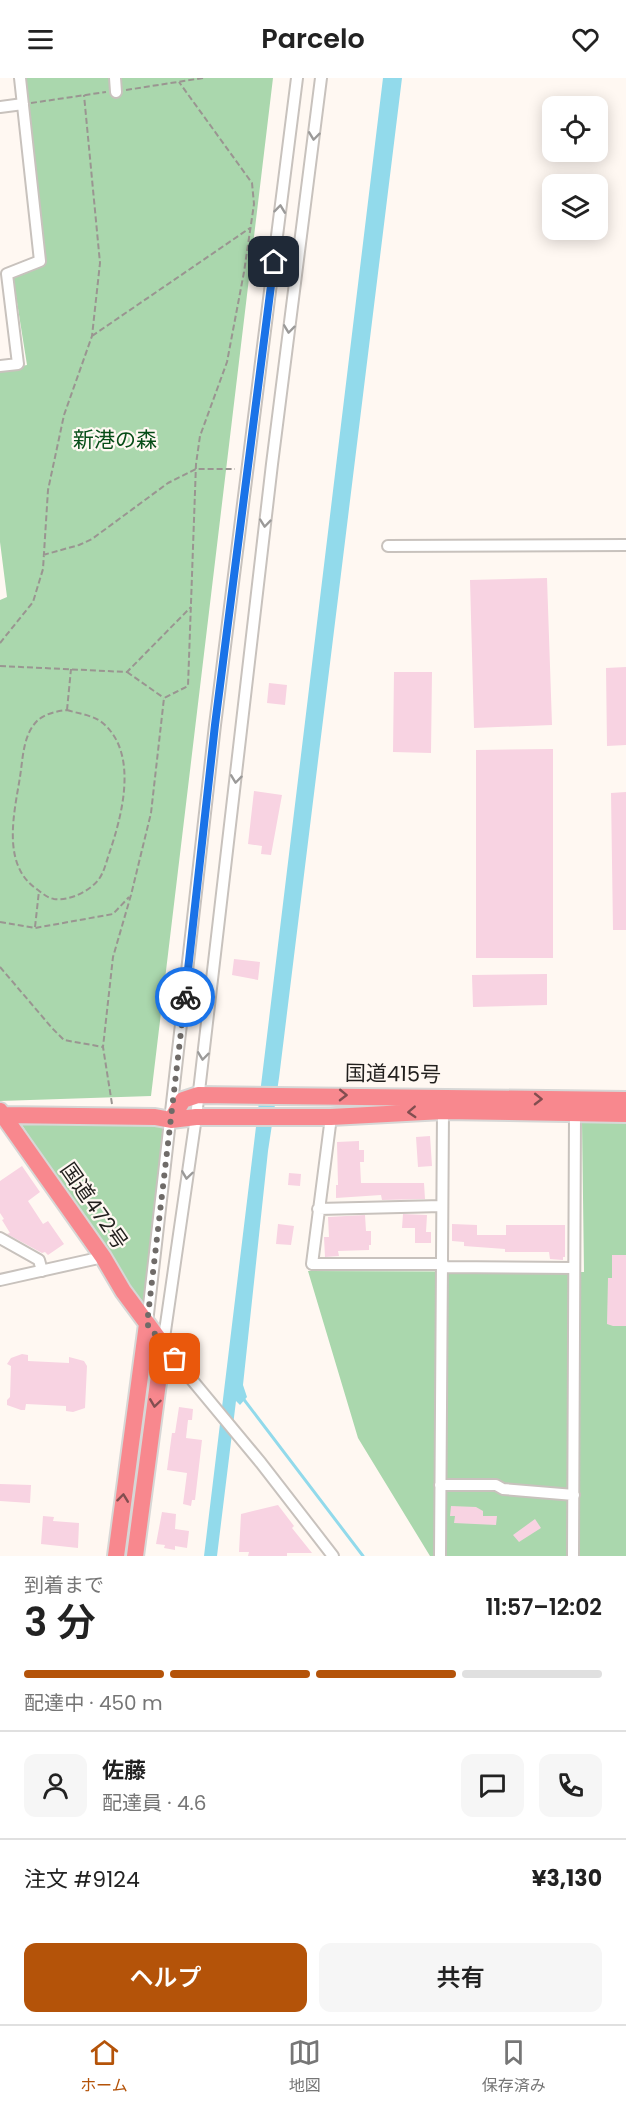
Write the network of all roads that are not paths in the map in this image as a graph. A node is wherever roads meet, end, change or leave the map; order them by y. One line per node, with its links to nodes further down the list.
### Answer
1 (20, 78): 6 (street)
2 (115, 78): 5 (street)
3 (297, 78): 19 (street, one-way to 3)
4 (321, 78): 11 (street, one-way to 11)
5 (116, 93)
6 (23, 104): 7 (street); 8 (street)
7 (0, 106)
8 (0, 366)
9 (626, 545): 10 (street)
10 (388, 546)
11 (198, 1095): 12 (highway, 国道415号, one-way to 12); 18 (street); 19 (highway)
12 (626, 1100)
13 (443, 1111): 14 (highway, 国道415号); 17 (highway, 国道415号, one-way to 17); 20 (street)
14 (575, 1113): 16 (highway, 国道415号); 25 (street)
15 (1, 1114): 19 (highway, 国道415号); 23 (highway, 国道472号)
16 (626, 1114)
17 (331, 1117): 18 (highway, 国道415号); 21 (street)
18 (196, 1118): 19 (highway, 国道415号); 29 (street, one-way to 29)
19 (171, 1120): 28 (street)
20 (442, 1206): 21 (street); 24 (street)
21 (318, 1209): 24 (street)
22 (0, 1238): 26 (street)
23 (103, 1257): 26 (street); 28 (highway, 国道472号)
24 (442, 1265): 25 (street); 30 (street)
25 (574, 1268): 31 (street)
26 (42, 1271): 27 (street)
27 (0, 1280)
28 (147, 1324): 29 (highway, 国道472号); 32 (highway, one-way to 28)
29 (163, 1345): 33 (highway, one-way to 33); 34 (street)
30 (440, 1485): 31 (street); 35 (street)
31 (574, 1494): 36 (street)
32 (116, 1556)
33 (135, 1556)
34 (333, 1556)
35 (440, 1556)
36 (573, 1556)

